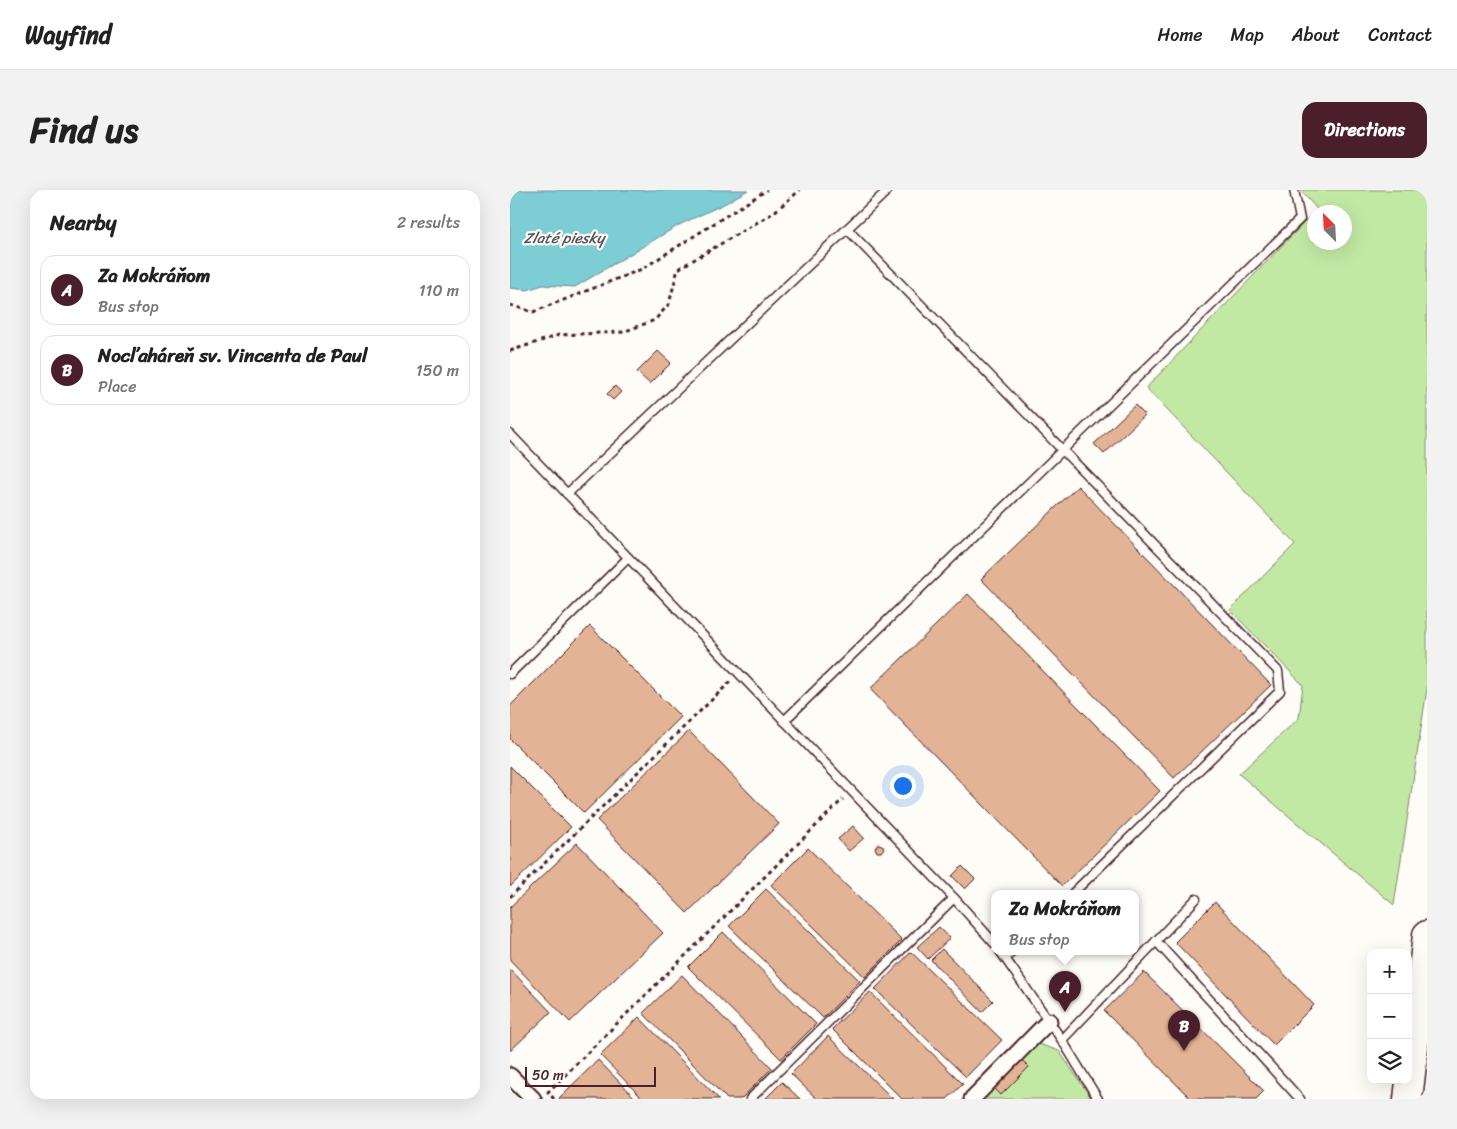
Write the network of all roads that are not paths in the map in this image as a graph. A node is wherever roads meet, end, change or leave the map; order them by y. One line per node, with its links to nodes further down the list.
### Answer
1 (888, 190): 3 (lane)
2 (1294, 190): 5 (lane)
3 (847, 229): 5 (lane); 6 (lane)
4 (510, 434): 6 (lane)
5 (1063, 449): 9 (lane); 10 (lane)
6 (567, 494): 7 (lane)
7 (628, 558): 8 (lane); 9 (lane)
8 (510, 674)
9 (784, 721): 11 (lane)
10 (1076, 890)
11 (954, 898): 14 (lane); 23 (lane)
12 (1196, 899): 15 (lane)
13 (1427, 935): 27 (highway)
14 (991, 940)
15 (1156, 941): 20 (lane); 26 (lane)
16 (1003, 955): 18 (lane)
17 (1009, 955): 18 (lane)
18 (1006, 958): 19 (lane)
19 (1049, 1021): 20 (lane); 24 (street)
20 (1062, 1040): 25 (lane)
21 (510, 1076): 22 (street)
22 (534, 1099)
23 (750, 1099)
24 (972, 1099)
25 (1098, 1099)
26 (1300, 1099)
27 (1408, 1099)

